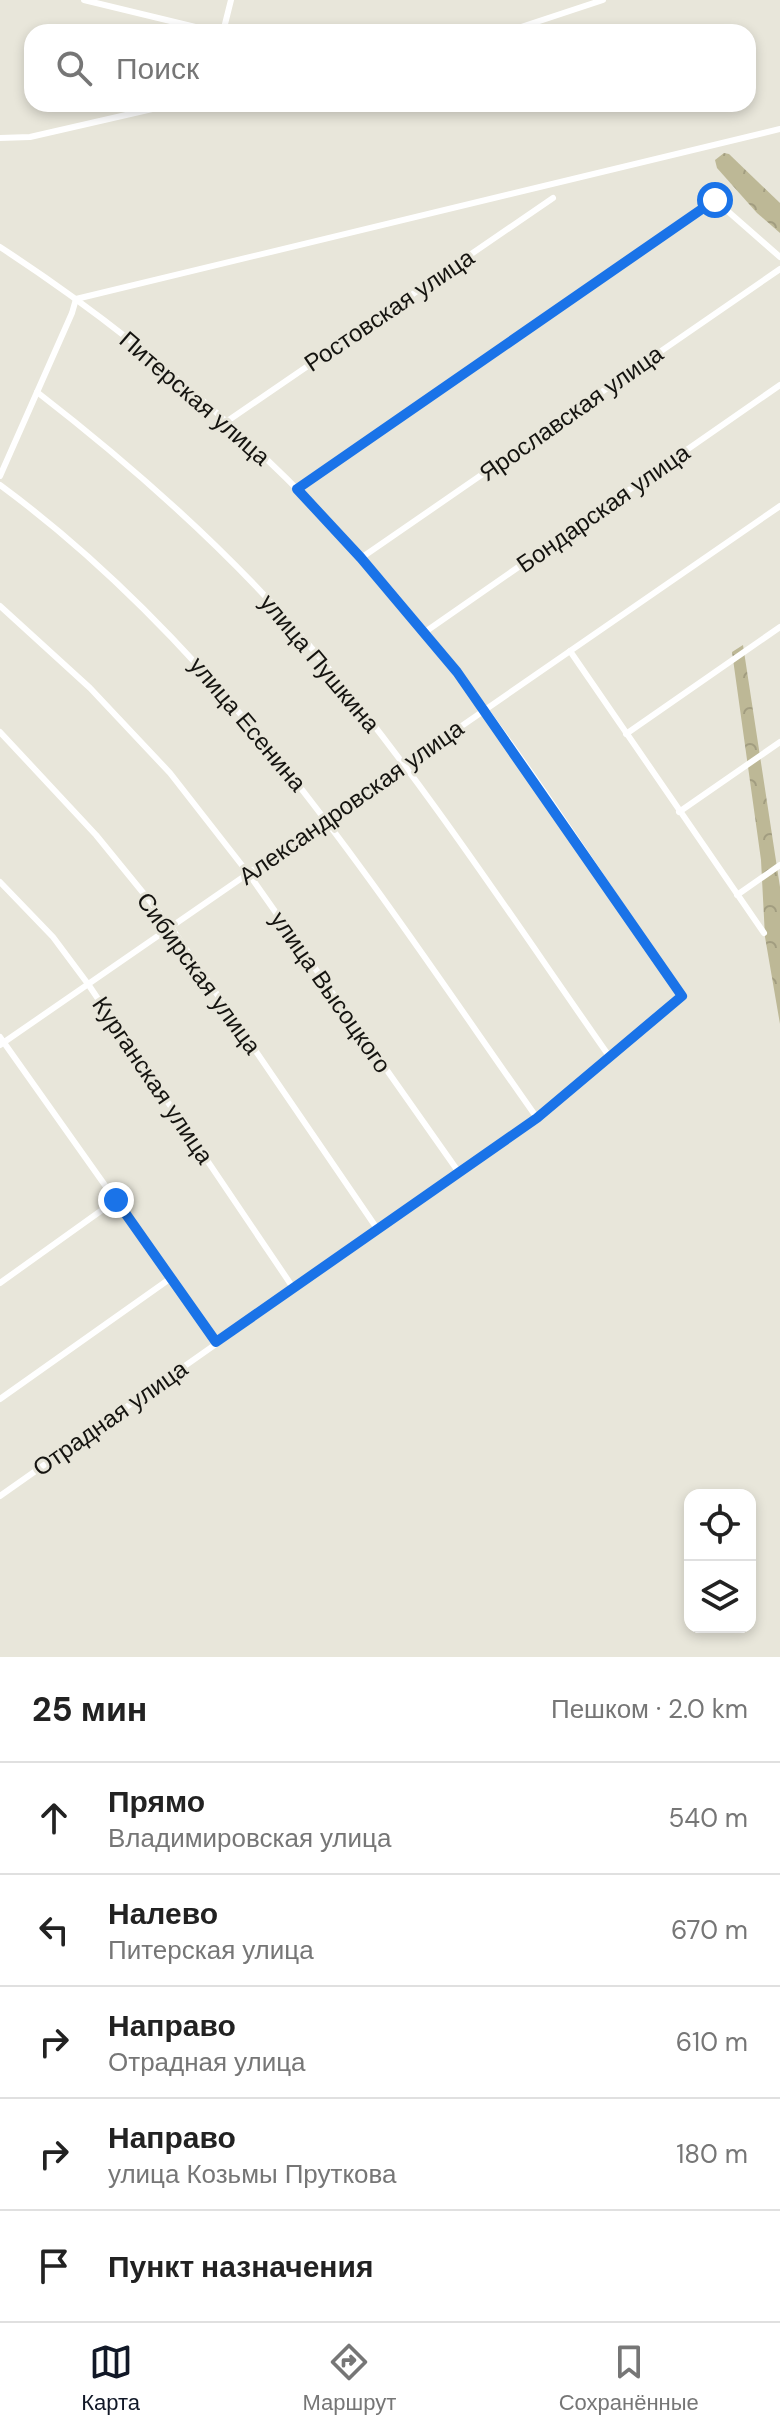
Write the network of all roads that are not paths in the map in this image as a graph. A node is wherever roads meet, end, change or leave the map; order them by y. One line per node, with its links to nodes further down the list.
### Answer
1 (84, 0): 4 (street)
2 (231, 0): 5 (street)
3 (603, 0): 6 (street)
4 (183, 24)
5 (225, 24)
6 (530, 24)
7 (139, 112): 9 (street)
8 (780, 129): 14 (street)
9 (0, 138)
10 (553, 198): 17 (street, Ростовская улица)
11 (0, 247): 14 (street, Питерская улица)
12 (780, 257): 20 (street)
13 (780, 269): 22 (street, Ярославская улица)
14 (76, 299): 16 (street); 17 (street, Питерская улица)
15 (780, 385): 25 (street, Бондарская улица)
16 (37, 392): 18 (street); 31 (street, улица Пушкина)
17 (226, 422): 20 (street, Питерская улица)
18 (0, 476)
19 (0, 485): 33 (street, улица Есенина)
20 (297, 489): 22 (street, Питерская улица)
21 (780, 506): 26 (street, Александровская улица)
22 (361, 558): 25 (street, Питерская улица)
23 (0, 606): 35 (street, улица Высоцкого)
24 (780, 627): 29 (street)
25 (425, 632): 27 (street, Питерская улица)
26 (570, 651): 27 (street, Александровская улица); 29 (street)
27 (485, 709): 31 (street, Александровская улица); 41 (street, Питерская улица)
28 (0, 732): 38 (street, Сибирская улица)
29 (626, 734): 32 (street)
30 (780, 742): 32 (street)
31 (405, 765): 33 (street, Александровская улица); 43 (street, улица Пушкина)
32 (679, 812): 37 (street)
33 (327, 819): 35 (street, Александровская улица); 44 (street, улица Есенина)
34 (780, 865): 37 (street)
35 (248, 873): 38 (street, Александровская улица); 45 (street, улица Высоцкого)
36 (0, 882): 40 (street, Курганская улица)
37 (737, 895): 39 (street)
38 (171, 927): 40 (street, Александровская улица); 47 (street, Сибирская улица)
39 (764, 933)
40 (88, 984): 42 (street, Александровская улица); 50 (street, Курганская улица)
41 (682, 996): 43 (street, Отрадная улица)
42 (1, 1042): 46 (street)
43 (609, 1056): 44 (street, Отрадная улица)
44 (537, 1118): 45 (street, Отрадная улица)
45 (460, 1174): 47 (street, Отрадная улица)
46 (116, 1200): 48 (street); 49 (street)
47 (378, 1230): 50 (street, Отрадная улица)
48 (171, 1278): 51 (street); 52 (street)
49 (0, 1283)
50 (294, 1289): 51 (street, Отрадная улица)
51 (216, 1342): 53 (street, Отрадная улица)
52 (0, 1399)
53 (0, 1496)

